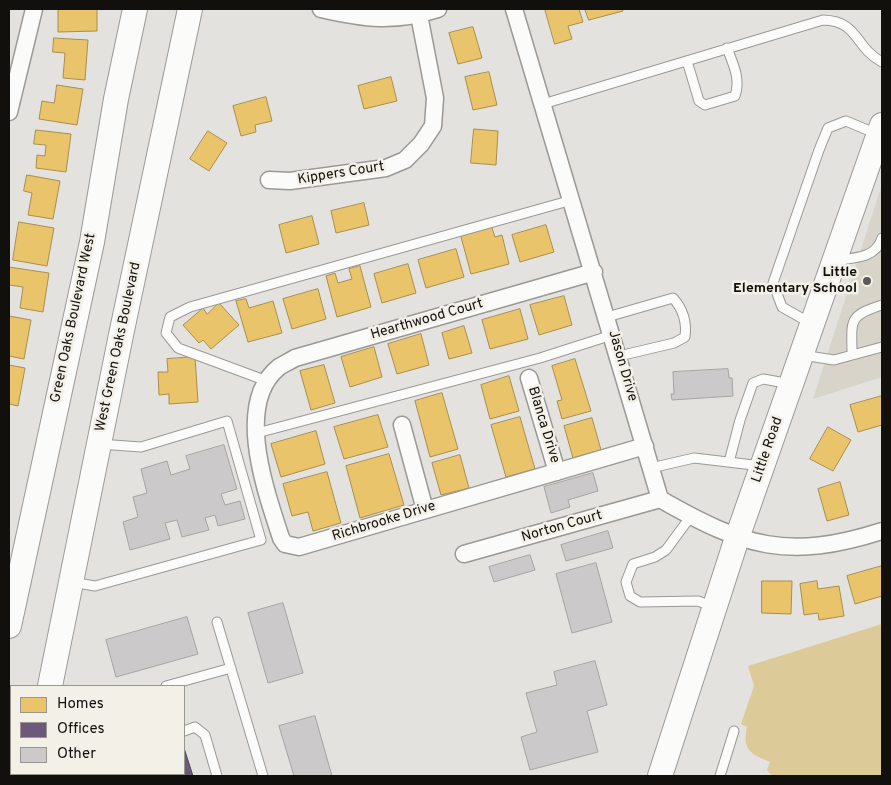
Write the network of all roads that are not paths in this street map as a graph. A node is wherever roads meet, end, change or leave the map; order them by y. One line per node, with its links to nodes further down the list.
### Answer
1 (34, 9): 12 (street)
2 (135, 9): 47 (main road, Green Oaks Boulevard West)
3 (190, 9): 32 (main road, West Green Oaks Boulevard)
4 (321, 9): 7 (street)
5 (438, 9): 7 (street)
6 (514, 9): 11 (street, Jason Drive)
7 (419, 15): 14 (street, Kippers Court)
8 (727, 48): 9 (lane); 9 (lane); 10 (lane)
9 (687, 60): 11 (lane)
10 (882, 62)
11 (543, 104): 15 (street, Jason Drive)
12 (9, 112)
13 (880, 130): 17 (main road, Little Road); 21 (lane)
14 (269, 180)
15 (572, 200): 18 (street, Jason Drive); 28 (lane)
16 (882, 238): 17 (lane)
17 (834, 260): 21 (main road, Little Road)
18 (594, 272): 20 (street, Jason Drive); 28 (street, Hearthwood Court)
19 (882, 305): 25 (lane)
20 (607, 317): 22 (street, Jason Drive); 26 (lane)
21 (812, 324): 24 (main road, Little Road)
22 (612, 335): 26 (street, Jason Drive); 31 (lane)
23 (882, 347): 25 (lane)
24 (801, 354): 25 (lane); 29 (main road, Little Road)
25 (852, 355)
26 (619, 356): 33 (street, Jason Drive)
27 (529, 378): 37 (street, Blanca Drive)
28 (267, 381): 31 (street, Richbrooke Drive)
29 (791, 384): 34 (lane); 35 (main road, Little Road)
30 (402, 425): 39 (street)
31 (257, 433): 39 (street, Richbrooke Drive)
32 (99, 444): 44 (main road, West Green Oaks Boulevard); 44 (lane)
33 (645, 446): 36 (street, Jason Drive); 37 (street, Richbrooke Drive)
34 (729, 462): 35 (lane); 36 (lane)
35 (762, 466): 42 (main road, Little Road)
36 (651, 468): 38 (street, Jason Drive)
37 (557, 472): 39 (street, Richbrooke Drive)
38 (660, 499): 40 (street); 43 (street, Norton Court)
39 (425, 510)
40 (692, 516): 42 (street); 45 (lane)
41 (882, 531): 42 (street)
42 (737, 538): 45 (main road, Little Road)
43 (464, 554)
44 (71, 582): 49 (main road, West Green Oaks Boulevard)
45 (714, 607): 55 (main road, Little Road)
46 (217, 622): 48 (lane)
47 (9, 626)
48 (231, 668): 50 (lane); 54 (lane)
49 (50, 685)
50 (170, 685)
51 (185, 731): 53 (lane)
52 (734, 731): 56 (lane)
53 (217, 776)
54 (263, 776)
55 (660, 776)
56 (720, 776)

